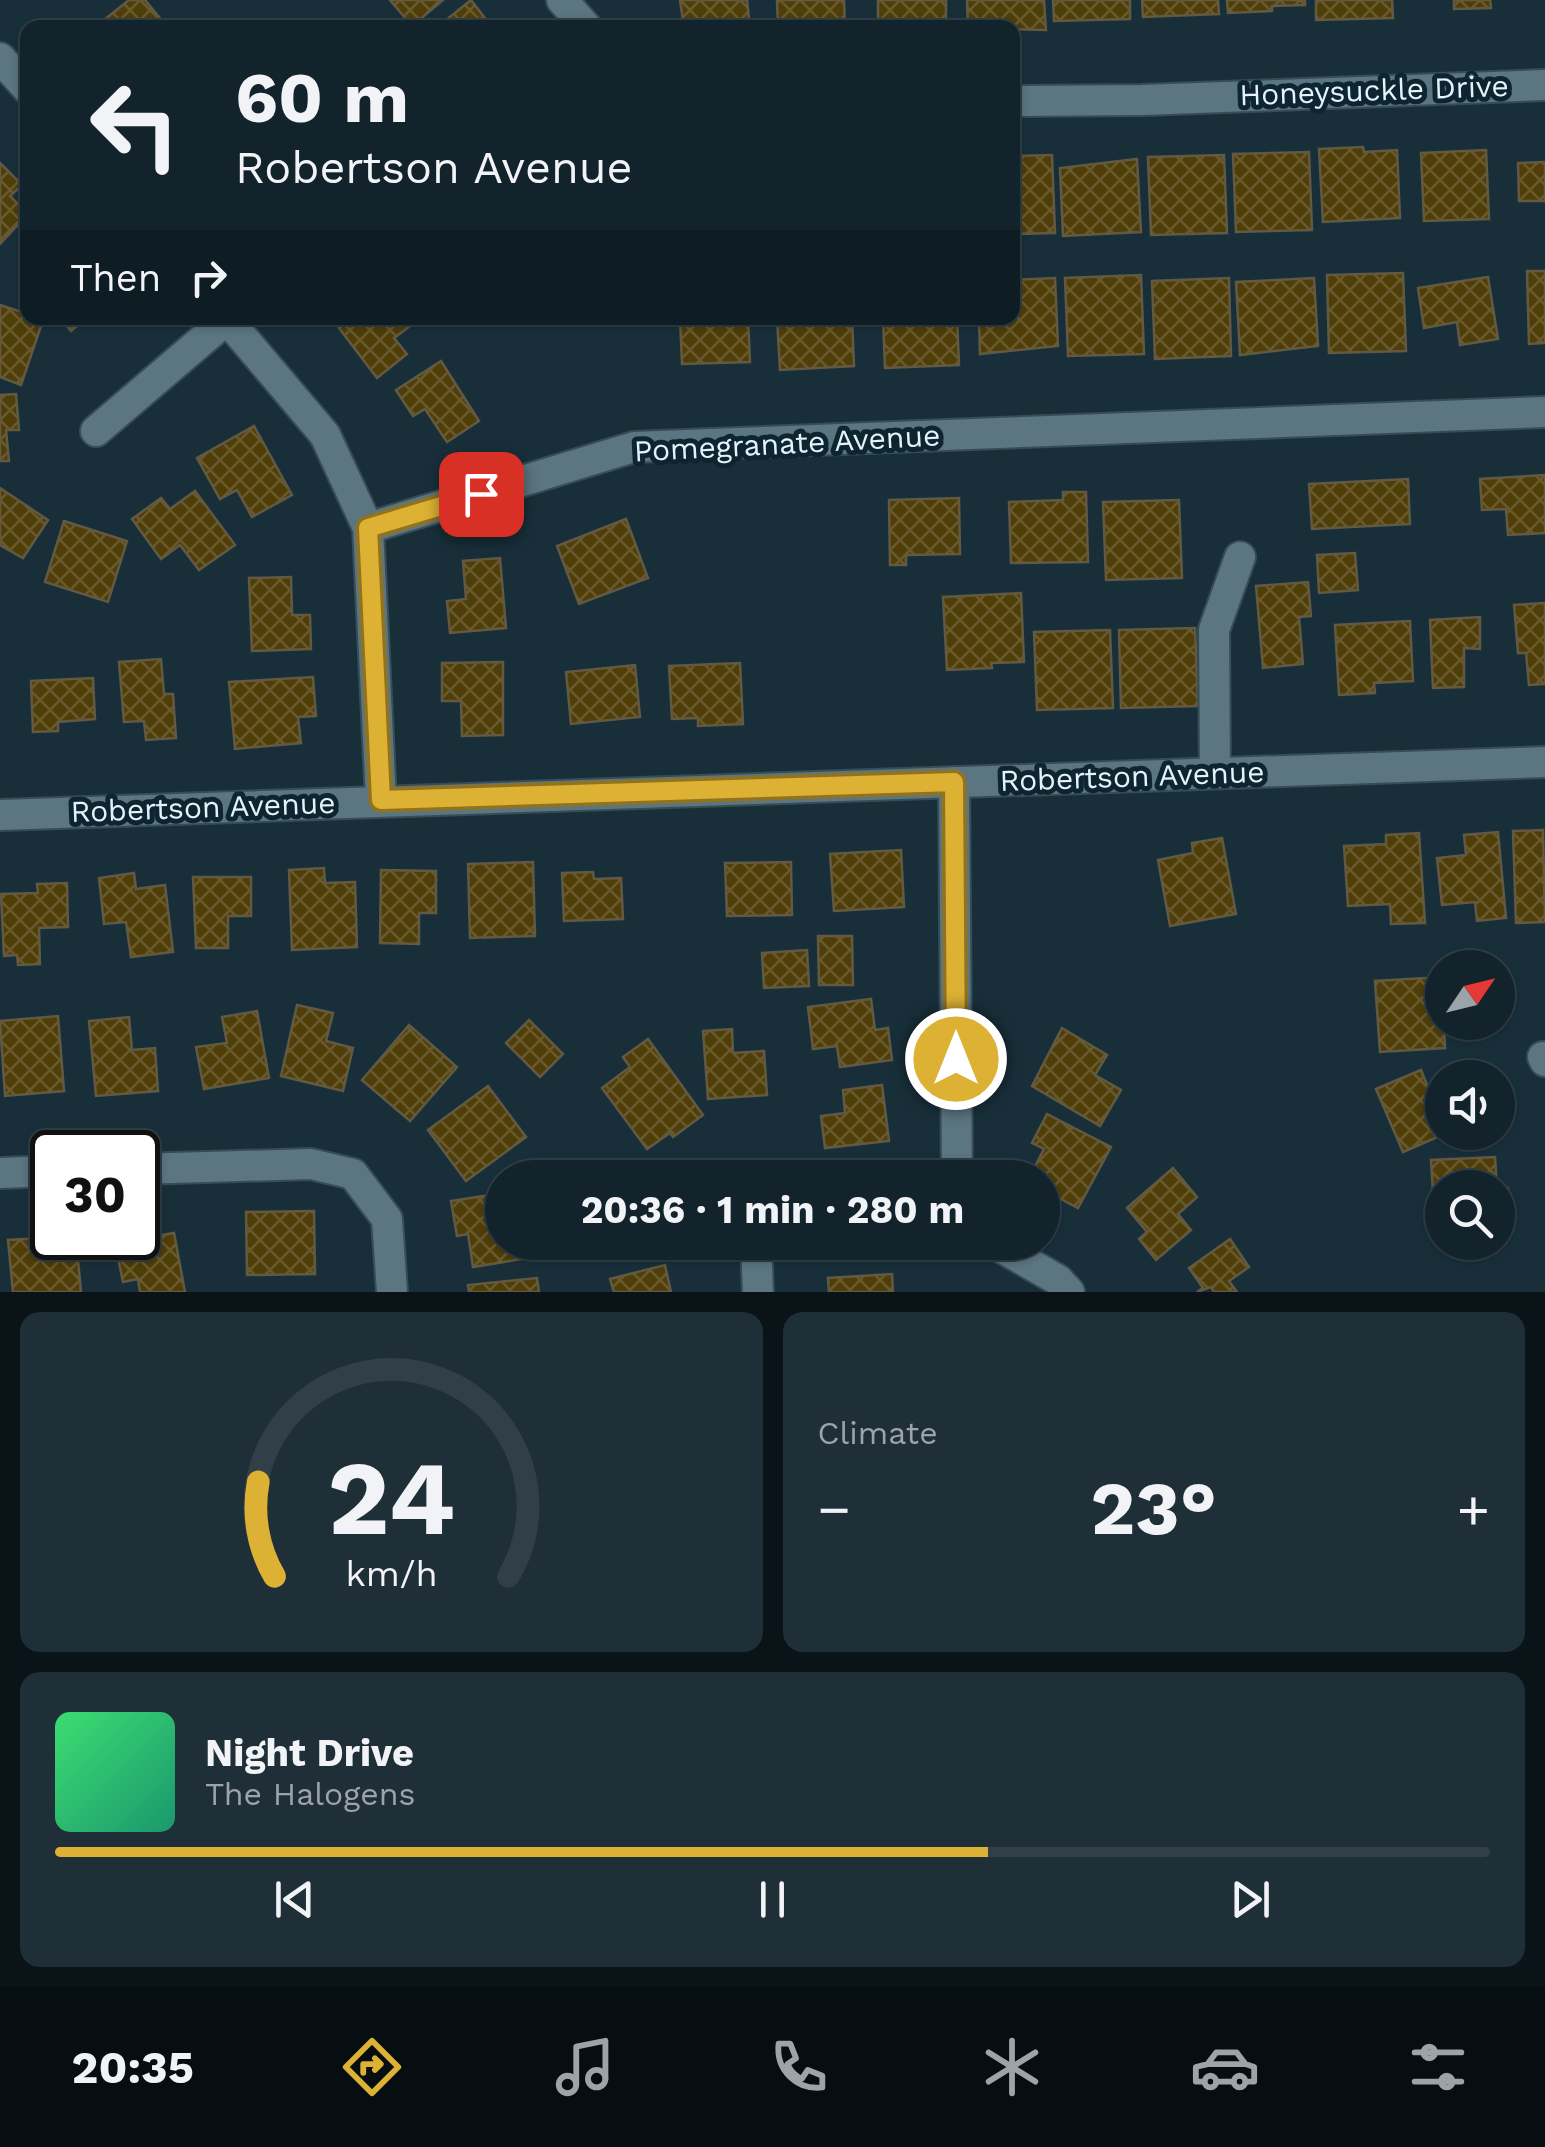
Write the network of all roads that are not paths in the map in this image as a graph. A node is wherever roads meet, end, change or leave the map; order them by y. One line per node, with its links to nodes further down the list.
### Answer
1 (562, 0): 2 (street)
2 (580, 20)
3 (0, 58): 4 (street)
4 (20, 80)
5 (1545, 84): 6 (street, Honeysuckle Drive)
6 (1020, 101)
7 (219, 325): 10 (street)
8 (233, 325): 11 (street)
9 (1545, 412): 11 (street, Pomegranate Avenue)
10 (96, 431)
11 (368, 528): 16 (street)
12 (1240, 558): 14 (street)
13 (1545, 762): 14 (street, Robertson Avenue)
14 (1215, 773): 15 (street, Robertson Avenue)
15 (954, 782): 16 (street, Robertson Avenue); 18 (street)
16 (381, 800): 17 (street, Robertson Avenue)
17 (0, 815)
18 (956, 1160)
19 (160, 1168): 24 (street)
20 (30, 1172): 21 (street)
21 (0, 1173)
22 (757, 1260): 25 (street)
23 (1023, 1260): 26 (street)
24 (392, 1292)
25 (758, 1292)
26 (1069, 1292)

